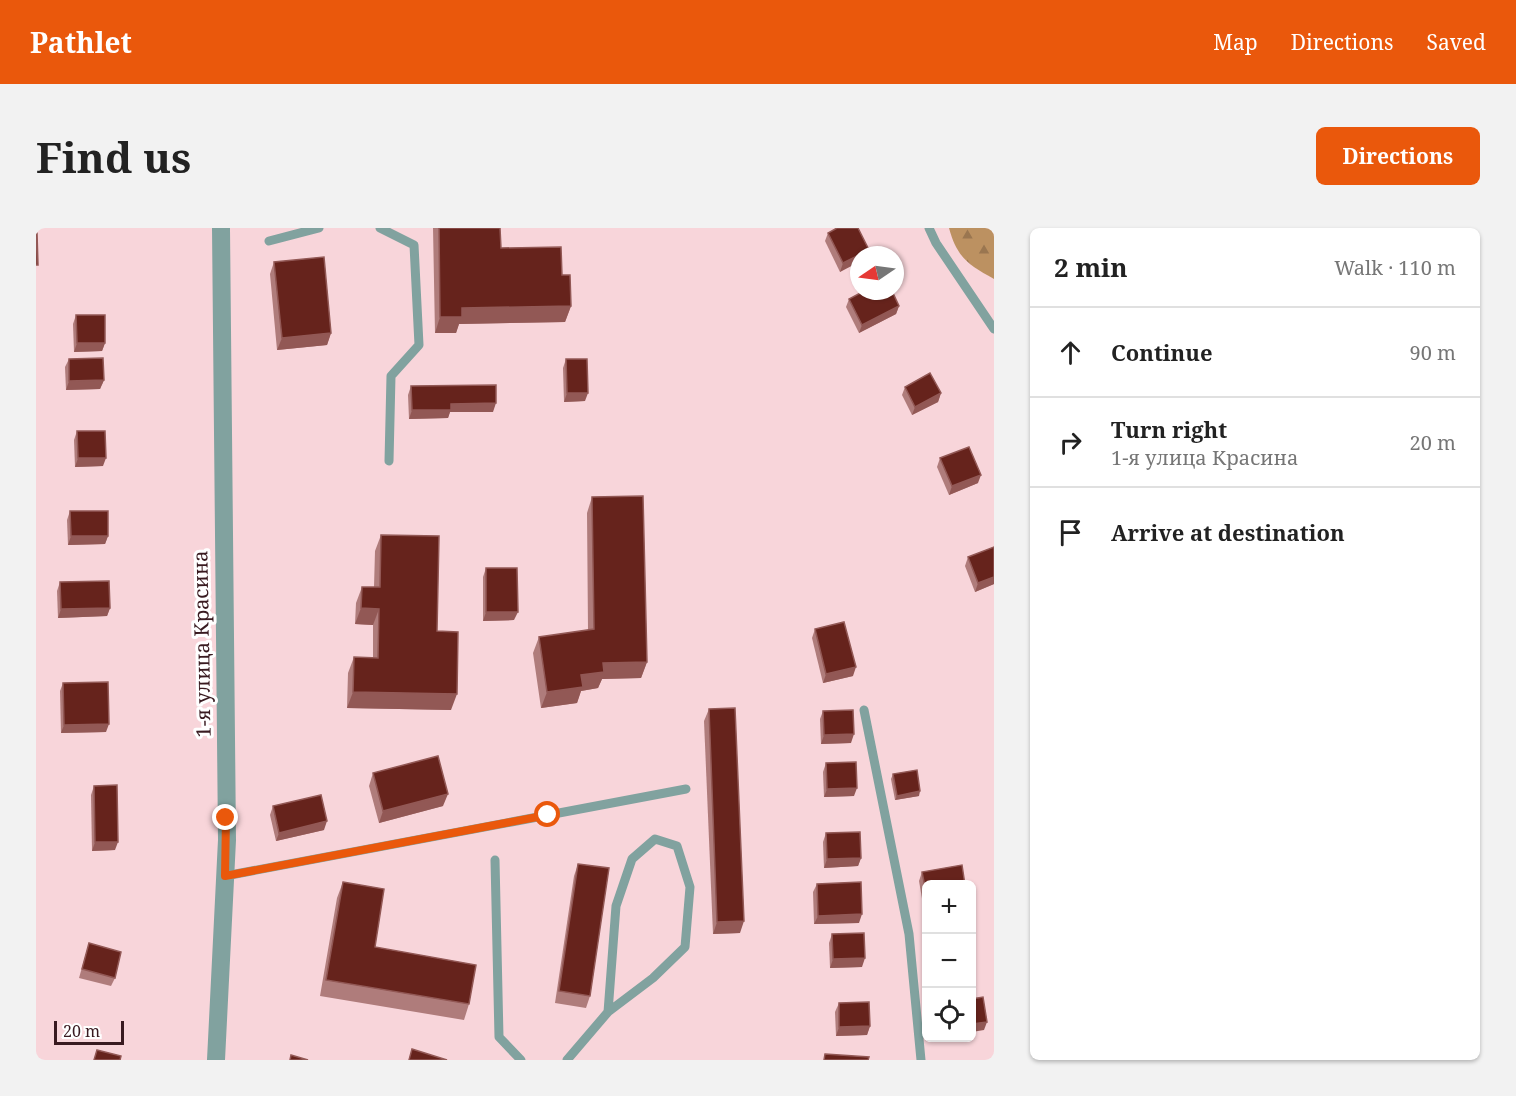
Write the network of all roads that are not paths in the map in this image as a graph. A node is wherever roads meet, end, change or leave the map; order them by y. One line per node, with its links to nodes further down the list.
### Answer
1 (221, 228): 11 (street, 1-я улица Красина)
2 (319, 228): 5 (lane)
3 (380, 228): 7 (lane)
4 (929, 228): 6 (lane)
5 (269, 241)
6 (994, 329)
7 (389, 460)
8 (864, 710): 16 (lane)
9 (686, 789): 11 (lane)
10 (495, 860): 14 (lane)
11 (225, 876): 13 (street, 1-я улица Красина)
12 (608, 1012): 12 (lane); 15 (lane)
13 (216, 1060)
14 (521, 1060)
15 (567, 1060)
16 (921, 1060)

